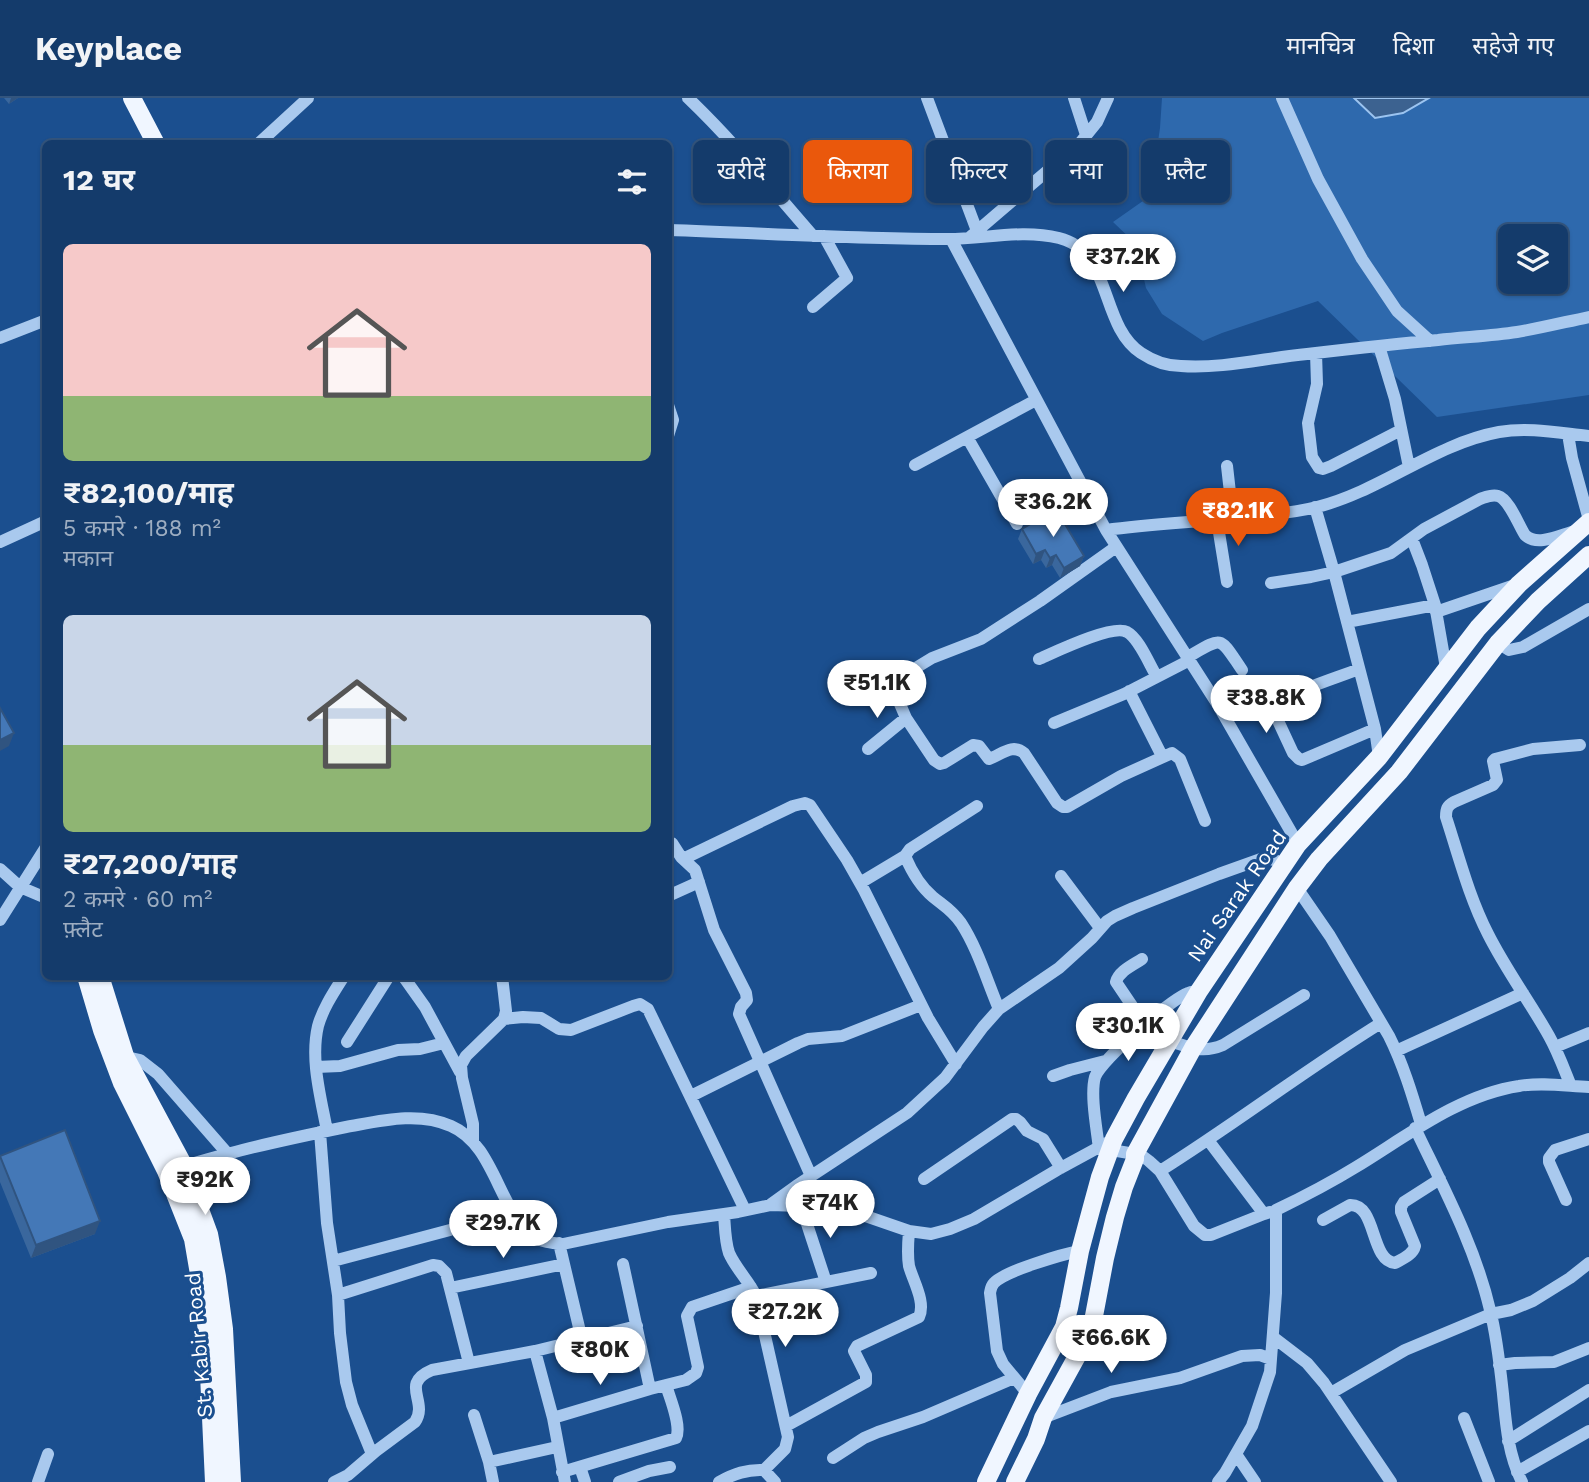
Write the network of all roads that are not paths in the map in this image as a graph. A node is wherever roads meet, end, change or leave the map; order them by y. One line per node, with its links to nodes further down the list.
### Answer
1 (132, 98): 10 (main road)
2 (145, 98): 11 (main road)
3 (308, 98): 12 (street)
4 (688, 98): 15 (street)
5 (927, 98): 14 (street)
6 (1074, 98): 9 (street)
7 (1108, 98): 9 (street)
8 (1282, 98): 21 (street)
9 (1086, 135): 14 (street)
10 (154, 140)
11 (165, 140)
12 (262, 140)
13 (672, 230): 15 (street)
14 (973, 234): 16 (street); 23 (street)
15 (819, 236): 16 (street); 17 (street)
16 (951, 239): 24 (street)
17 (813, 307)
18 (1589, 317): 21 (street)
19 (42, 322): 20 (street)
20 (0, 338)
21 (1430, 341): 22 (street)
22 (1379, 346): 23 (street); 25 (street)
23 (1316, 353): 25 (street)
24 (1037, 400): 28 (street); 38 (street)
25 (1401, 430): 31 (street)
26 (1568, 434): 27 (street); 31 (street); 37 (street)
27 (1589, 436)
28 (967, 437): 29 (street); 36 (street)
29 (915, 465)
30 (1227, 466): 33 (street)
31 (1409, 467): 32 (street)
32 (1315, 507): 33 (street); 43 (street)
33 (1233, 519): 34 (street)
34 (1217, 520): 38 (street); 44 (street)
35 (42, 523): 40 (street)
36 (1017, 524)
37 (1586, 524): 39 (street); 46 (main road, Nai Sarak Road)
38 (1106, 530): 41 (street)
39 (1412, 539): 43 (street); 47 (street)
40 (0, 542)
41 (1116, 547): 51 (street); 58 (street)
42 (1589, 555): 50 (main road)
43 (1334, 572): 45 (street); 49 (street)
44 (1227, 582)
45 (1271, 583)
46 (1519, 584): 47 (street); 53 (main road, Nai Sarak Road)
47 (1435, 608): 49 (street); 53 (street)
48 (1589, 609): 50 (street)
49 (1347, 622): 54 (street)
50 (1498, 643): 78 (main road)
51 (1189, 658): 55 (street); 56 (street); 67 (street)
52 (1039, 659): 56 (street)
53 (1447, 668): 64 (main road, Nai Sarak Road)
54 (1359, 669): 60 (street); 60 (street)
55 (1242, 670)
56 (1157, 677): 57 (street)
57 (1129, 691): 59 (street); 63 (street)
58 (906, 718): 62 (street); 63 (street)
59 (1054, 723)
60 (1375, 729): 64 (street)
61 (1580, 745): 91 (street)
62 (868, 749)
63 (1162, 756): 66 (street)
64 (1378, 757): 67 (main road, Nai Sarak Road)
65 (977, 806): 70 (street)
66 (1205, 821)
67 (1298, 844): 72 (main road, Nai Sarak Road)
68 (672, 845): 71 (street)
69 (42, 853): 77 (street)
70 (905, 856): 76 (street); 94 (street)
71 (683, 859): 75 (street); 76 (street)
72 (1283, 866): 82 (street); 90 (main road, Nai Sarak Road)
73 (0, 869): 77 (street)
74 (1061, 876): 82 (street)
75 (699, 882): 79 (street); 106 (street)
76 (860, 883): 93 (street)
77 (20, 887): 80 (street); 81 (street)
78 (1297, 888): 96 (street); 103 (main road)
79 (672, 894)
80 (42, 896)
81 (0, 920)
82 (1100, 928): 94 (street)
83 (1142, 959): 97 (street)
84 (88, 980): 105 (main road, St. Kabir Road)
85 (101, 980): 105 (main road, St. Kabir Road)
86 (341, 980): 109 (street)
87 (386, 980): 100 (street)
88 (406, 980): 101 (street)
89 (502, 980): 95 (street)
90 (1199, 991): 97 (street); 99 (main road, Nai Sarak Road)
91 (1523, 993): 102 (street); 104 (street)
92 (1304, 995): 103 (street)
93 (921, 1005): 106 (street); 108 (street)
94 (999, 1009): 108 (street)
95 (504, 1018): 110 (street); 114 (street)
96 (1381, 1023): 104 (street); 118 (street)
97 (1145, 1025): 107 (street)
98 (1589, 1032): 102 (street)
99 (1169, 1041): 103 (street); 120 (main road, Nai Sarak Road)
100 (347, 1042)
101 (444, 1042): 109 (street); 110 (street)
102 (1555, 1047): 112 (street)
103 (1193, 1048): 122 (main road)
104 (1396, 1051): 115 (street)
105 (118, 1055): 121 (street); 123 (main road, St. Kabir Road); 125 (main road, St. Kabir Road)
106 (760, 1060): 114 (street); 127 (street)
107 (1106, 1061): 111 (street); 120 (street)
108 (956, 1064): 127 (street)
109 (316, 1067): 116 (street)
110 (460, 1072): 119 (street)
111 (1053, 1076)
112 (1571, 1086): 113 (street); 115 (street)
113 (1589, 1087)
114 (691, 1096): 133 (street)
115 (1418, 1126): 129 (street); 134 (street)
116 (324, 1132): 119 (street); 121 (street); 141 (street)
117 (1589, 1139): 130 (street)
118 (1208, 1140): 126 (street); 134 (street)
119 (473, 1142): 139 (street)
120 (1108, 1146): 122 (street); 124 (street); 140 (main road, Nai Sarak Road)
121 (228, 1153): 123 (street)
122 (1135, 1154): 126 (street); 167 (main road)
123 (184, 1166): 125 (street); 185 (main road, St. Kabir Road)
124 (1061, 1168): 128 (street); 138 (street)
125 (166, 1171): 184 (main road, St. Kabir Road)
126 (1160, 1171): 134 (street)
127 (811, 1176): 131 (street)
128 (924, 1179)
129 (1440, 1179): 136 (street); 150 (street)
130 (1566, 1200)
131 (771, 1205): 132 (street); 133 (street)
132 (804, 1205): 138 (street); 146 (street)
133 (745, 1210): 135 (street)
134 (1270, 1212): 152 (street)
135 (724, 1214): 139 (street); 148 (street)
136 (1323, 1220)
137 (450, 1230): 141 (street)
138 (909, 1231): 169 (street)
139 (559, 1244): 143 (street)
140 (1080, 1251): 159 (street); 164 (main road, Nai Sarak Road)
141 (333, 1261): 149 (street)
142 (1589, 1263): 150 (street)
143 (564, 1264): 147 (street); 153 (street)
144 (623, 1264): 151 (street)
145 (871, 1273): 146 (street)
146 (826, 1282): 148 (street)
147 (450, 1288): 149 (street); 157 (street)
148 (754, 1292): 160 (street); 169 (street)
149 (338, 1295): 174 (street)
150 (1491, 1314): 158 (street); 163 (street)
151 (637, 1326): 153 (street); 161 (street)
152 (1273, 1338): 156 (street); 163 (street)
153 (582, 1340): 155 (street)
154 (1589, 1348): 158 (street)
155 (535, 1351): 157 (street); 166 (street)
156 (1271, 1359): 167 (street); 175 (street)
157 (469, 1363): 174 (street)
158 (1499, 1365): 171 (street)
159 (1014, 1378): 164 (street); 176 (street)
160 (666, 1385): 161 (street); 178 (street)
161 (650, 1389): 166 (street)
162 (1589, 1391): 171 (street)
163 (1331, 1393): 196 (street)
164 (1028, 1394): 192 (main road, Nai Sarak Road)
165 (474, 1415): 177 (street)
166 (553, 1418): 172 (street)
167 (1043, 1418): 193 (main road)
168 (1464, 1418): 197 (street)
169 (786, 1426): 180 (street)
170 (1589, 1431): 182 (street)
171 (1508, 1441): 182 (street)
172 (557, 1447): 177 (street); 181 (street)
173 (48, 1454): 183 (street)
174 (372, 1454): 186 (street)
175 (1236, 1454): 194 (street); 195 (street)
176 (833, 1458)
177 (489, 1462): 187 (street)
178 (580, 1467): 181 (street); 188 (street)
179 (670, 1467): 189 (street)
180 (764, 1469): 190 (street); 191 (street)
181 (564, 1477)
182 (1520, 1477)
183 (38, 1482)
184 (214, 1482)
185 (232, 1482)
186 (334, 1482)
187 (493, 1482)
188 (585, 1482)
189 (619, 1482)
190 (719, 1482)
191 (775, 1482)
192 (986, 1482)
193 (1015, 1482)
194 (1218, 1482)
195 (1255, 1482)
196 (1391, 1482)
197 (1489, 1482)

